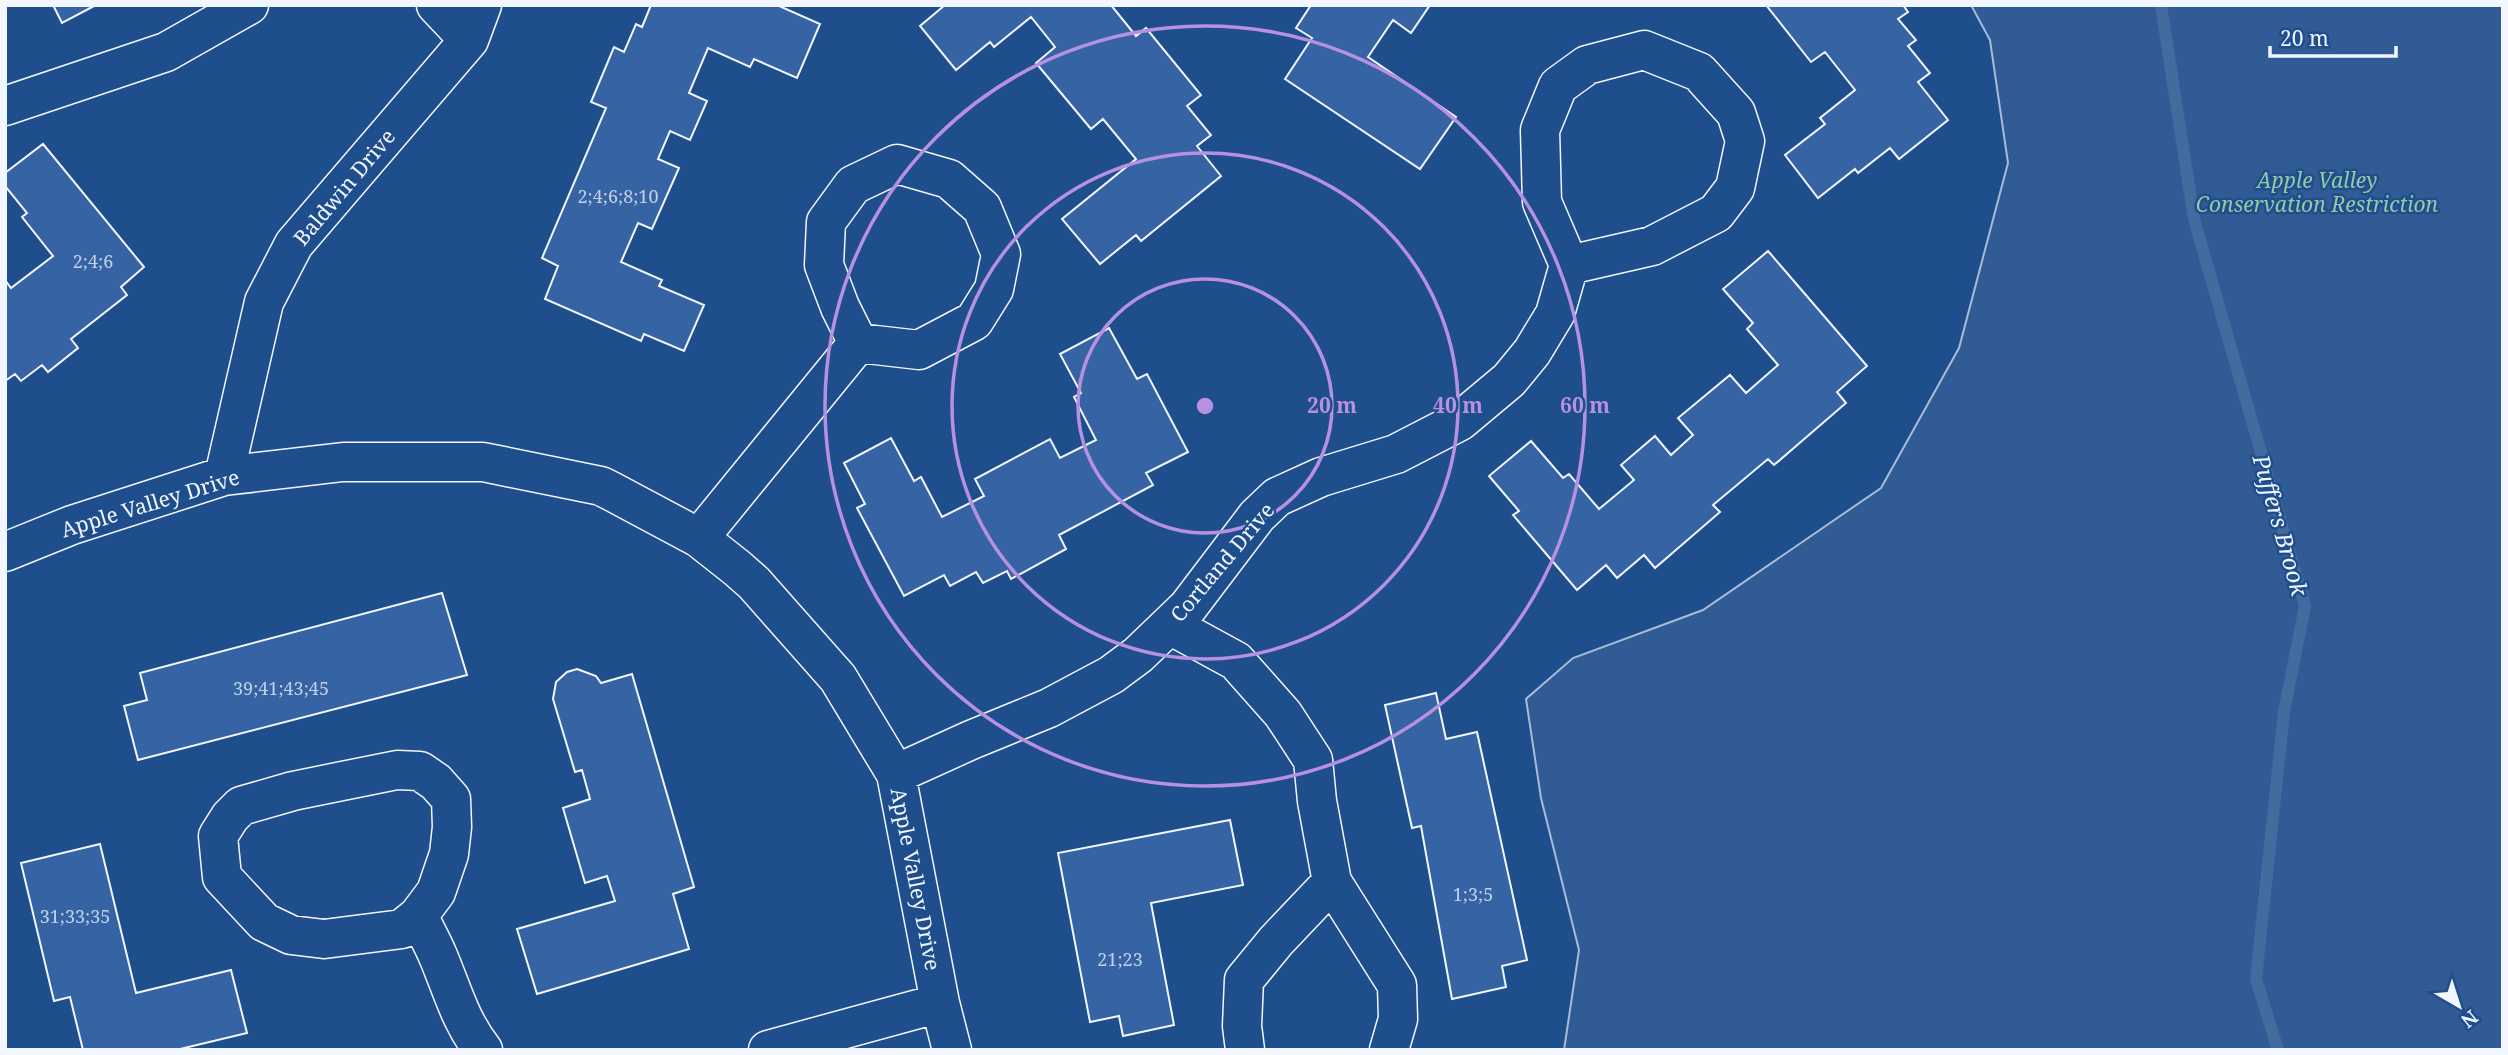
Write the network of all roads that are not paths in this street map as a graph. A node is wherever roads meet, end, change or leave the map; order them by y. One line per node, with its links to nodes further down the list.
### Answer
1 (250, 5): 4 (street)
2 (436, 5): 3 (street, Baldwin Drive)
3 (476, 23): 7 (street, Baldwin Drive)
4 (5, 106)
5 (1569, 265): 5 (street); 10 (street, Cortland Drive)
6 (858, 343): 6 (street); 8 (street)
7 (224, 475): 8 (street, Apple Valley Drive); 9 (street, Apple Valley Drive)
8 (699, 538): 11 (street, Apple Valley Drive)
9 (5, 552)
10 (1170, 625): 11 (street, Cortland Drive); 12 (street)
11 (896, 774): 14 (street, Apple Valley Drive)
12 (1332, 882): 18 (street); 19 (street)
13 (418, 916): 13 (street); 15 (street)
14 (940, 1003): 16 (street); 17 (street, Apple Valley Drive)
15 (483, 1050)
16 (768, 1050)
17 (952, 1050)
18 (1245, 1050)
19 (1389, 1050)

